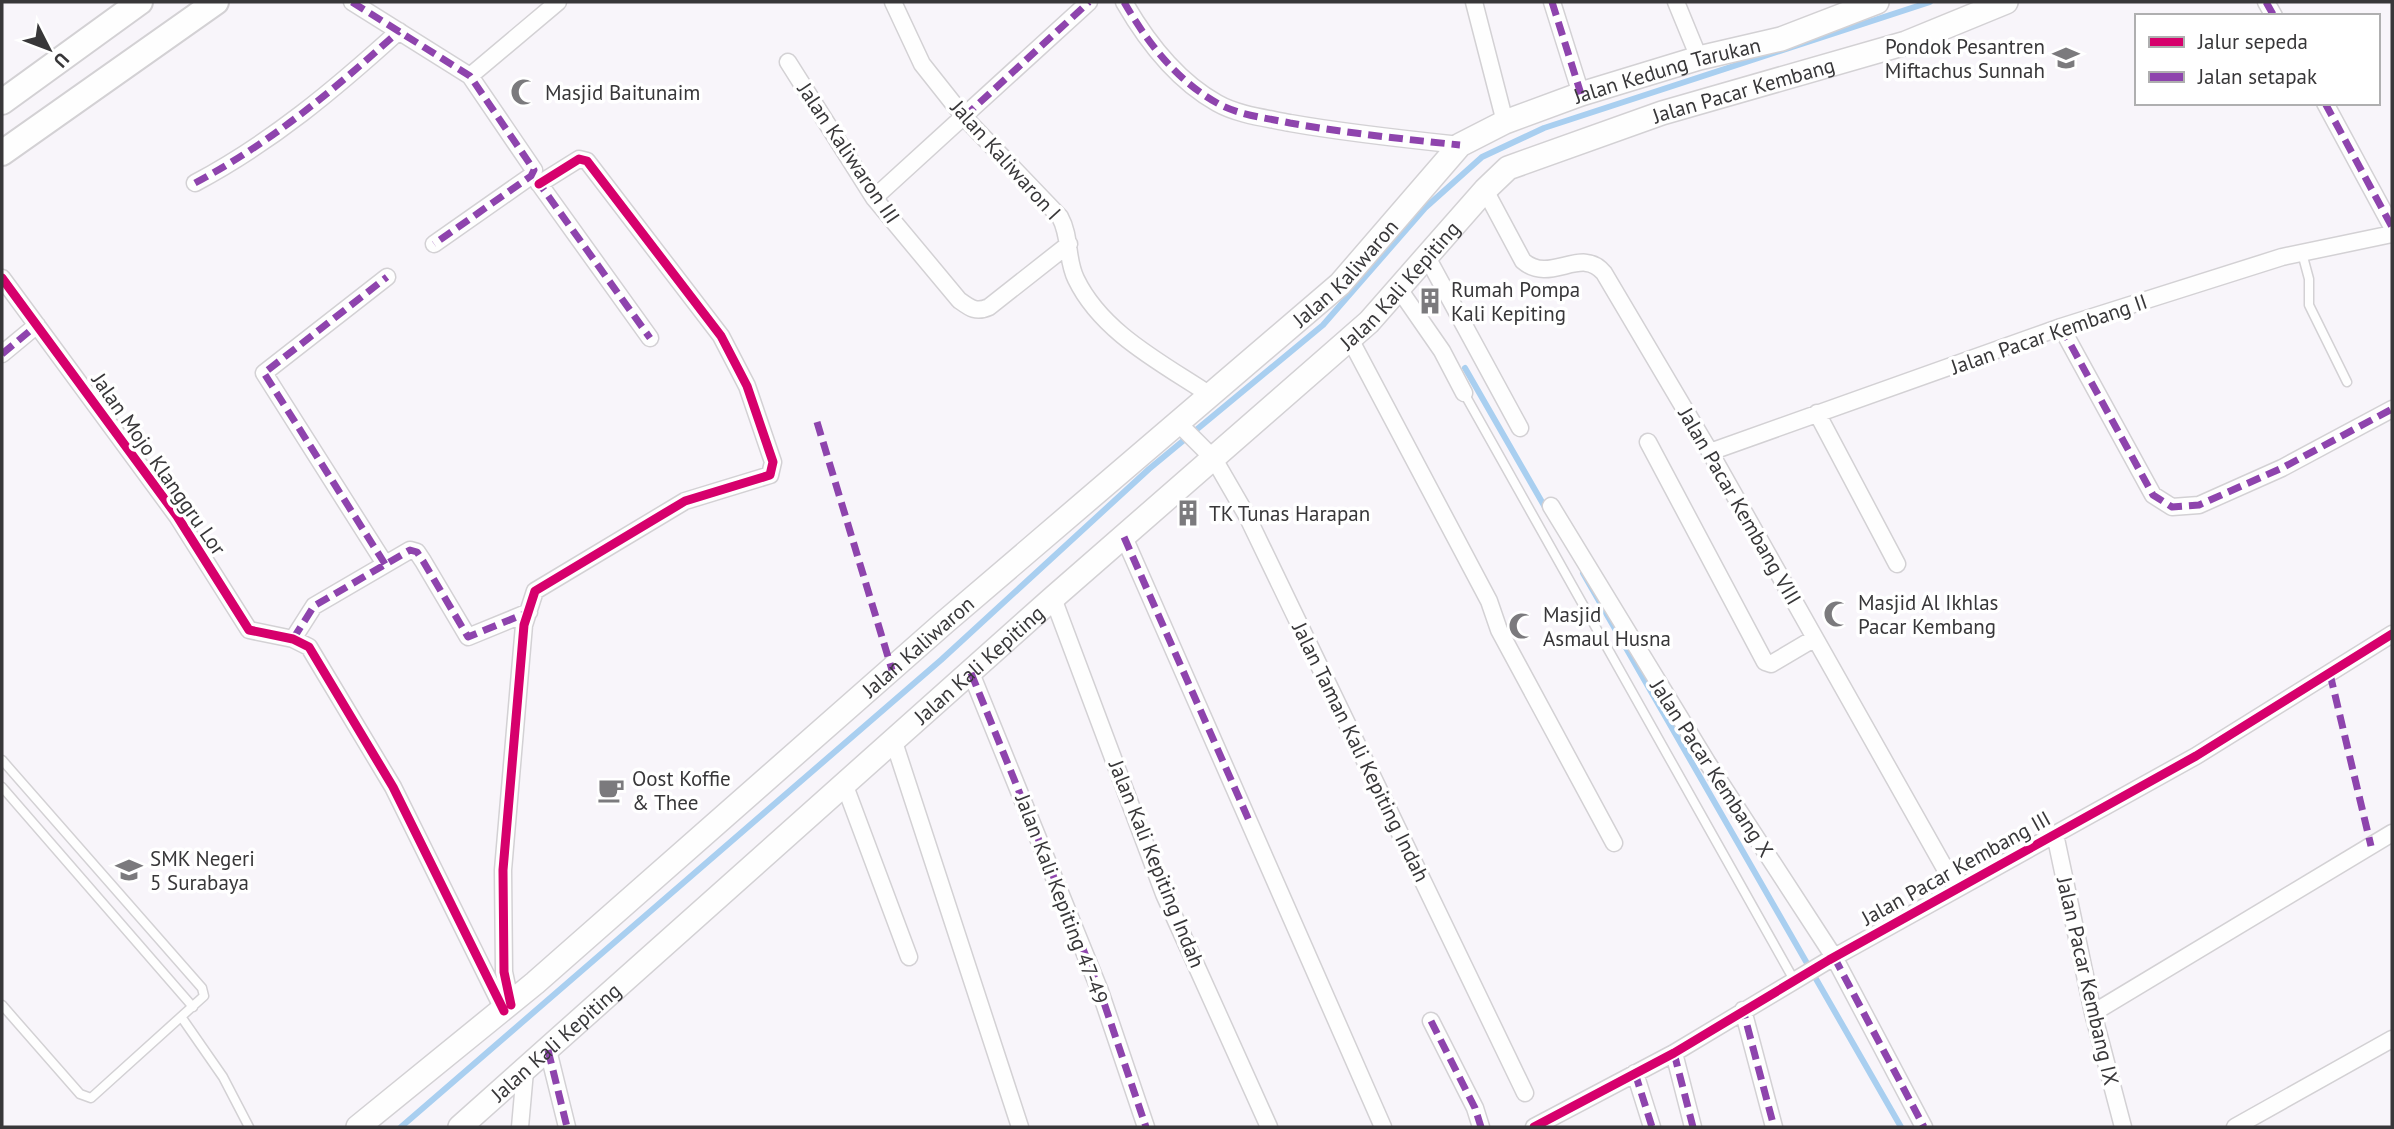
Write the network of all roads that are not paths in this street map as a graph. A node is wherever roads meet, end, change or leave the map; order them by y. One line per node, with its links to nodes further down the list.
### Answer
1 (140, 2): 18 (main road)
2 (216, 2): 23 (main road)
3 (352, 2): 13 (street)
4 (558, 2): 16 (street)
5 (893, 2): 20 (street, Jalan Kaliwaron I)
6 (1089, 2): 20 (street)
7 (1124, 2): 22 (street)
8 (1474, 2): 21 (street)
9 (1552, 2): 17 (street)
10 (1676, 2): 14 (street)
11 (1877, 2): 14 (main road, Jalan Kedung Tarukan)
12 (2006, 2): 26 (main road, Jalan Pacar Kembang)
13 (399, 31): 16 (street); 25 (street)
14 (1699, 58): 17 (main road, Jalan Kedung Tarukan)
15 (788, 62): 27 (street, Jalan Kaliwaron III)
16 (470, 76): 24 (street)
17 (1581, 94): 21 (main road, Jalan Kedung Tarukan)
18 (2, 102)
19 (2326, 105): 28 (street)
20 (964, 117): 27 (street); 31 (street, Jalan Kaliwaron I)
21 (1505, 122): 22 (main road, Jalan Kedung Tarukan)
22 (1460, 145): 44 (main road, Jalan Kaliwaron)
23 (2, 153)
24 (536, 179): 30 (street); 39 (street); 57 (street)
25 (195, 183)
26 (1485, 190): 33 (main road, Jalan Kali Kepiting); 50 (street, Jalan Pacar Kembang VIII)
27 (874, 198): 31 (street, Jalan Kaliwaron III)
28 (2392, 227)
29 (2392, 234): 32 (street, Jalan Pacar Kembang II)
30 (434, 243)
31 (1069, 244): 44 (street, Jalan Kaliwaron I)
32 (2302, 253): 38 (street, Jalan Pacar Kembang II); 42 (lane)
33 (1427, 257): 36 (main road, Jalan Kali Kepiting); 48 (street)
34 (387, 277): 54 (street)
35 (2, 278): 37 (street, Jalan Mojo Klanggru Lor)
36 (1399, 289): 40 (main road, Jalan Kali Kepiting); 43 (street)
37 (37, 325): 41 (street); 60 (street, Jalan Mojo Klanggru Lor)
38 (2061, 327): 45 (street); 46 (street, Jalan Pacar Kembang II)
39 (650, 338)
40 (1350, 339): 51 (main road, Jalan Kali Kepiting); 68 (street)
41 (2, 354)
42 (2347, 382)
43 (1464, 393): 74 (lane)
44 (1210, 395): 47 (main road, Jalan Kaliwaron)
45 (2392, 409)
46 (1816, 413): 50 (street, Jalan Pacar Kembang II); 55 (street)
47 (1182, 426): 51 (street, Jalan Taman Kali Kepiting Indah); 77 (main road, Jalan Kaliwaron)
48 (1520, 428)
49 (1648, 442): 59 (street)
50 (1710, 452): 59 (street, Jalan Pacar Kembang VIII)
51 (1212, 457): 53 (main road, Jalan Kali Kepiting); 87 (street, Jalan Taman Kali Kepiting Indah)
52 (1551, 506): 73 (street, Jalan Pacar Kembang X)
53 (1124, 537): 56 (main road, Jalan Kali Kepiting); 96 (street)
54 (385, 564): 57 (street); 60 (street)
55 (1898, 564)
56 (1053, 598): 61 (main road, Jalan Kali Kepiting); 95 (street, Jalan Kali Kepiting Indah)
57 (527, 618): 77 (street)
58 (2392, 634): 67 (street, Jalan Pacar Kembang III)
59 (1815, 638): 71 (street, Jalan Pacar Kembang VIII)
60 (293, 639): 77 (street)
61 (971, 673): 62 (main road, Jalan Kali Kepiting); 94 (street, Jalan Kali Kepiting 47-49)
62 (894, 742): 64 (main road, Jalan Kali Kepiting); 93 (street)
63 (3, 762): 69 (lane)
64 (845, 786): 72 (street); 83 (main road, Jalan Kali Kepiting)
65 (2, 787): 70 (lane)
66 (2392, 833): 79 (street)
67 (2055, 834): 71 (street, Jalan Pacar Kembang III); 79 (street, Jalan Pacar Kembang IX)
68 (1614, 843)
69 (85, 856): 70 (lane); 76 (lane)
70 (70, 869): 76 (lane)
71 (1956, 888): 73 (street, Jalan Pacar Kembang III)
72 (909, 957)
73 (1831, 958): 74 (street, Jalan Pacar Kembang III); 102 (street, Jalan Pacar Kembang X)
74 (1794, 980): 78 (street, Jalan Pacar Kembang III)
75 (2, 1004): 80 (lane)
76 (193, 1007): 80 (lane)
77 (507, 1007): 89 (main road, Jalan Kaliwaron)
78 (1743, 1010): 84 (street, Jalan Pacar Kembang III); 101 (street)
79 (2093, 1013): 103 (street, Jalan Pacar Kembang IX)
80 (183, 1018): 88 (lane)
81 (1431, 1021): 97 (street)
82 (2392, 1039): 104 (street)
83 (548, 1050): 85 (main road, Jalan Kali Kepiting); 92 (street)
84 (1674, 1053): 86 (street, Jalan Pacar Kembang III); 100 (street)
85 (524, 1071): 90 (main road, Jalan Kali Kepiting); 91 (street)
86 (1634, 1073): 98 (street, Jalan Pacar Kembang III); 99 (street)
87 (1525, 1093)
88 (249, 1127)
89 (358, 1127)
90 (460, 1127)
91 (520, 1127)
92 (567, 1127)
93 (1020, 1127)
94 (1146, 1127)
95 (1269, 1127)
96 (1383, 1127)
97 (1481, 1127)
98 (1534, 1127)
99 (1652, 1127)
100 (1693, 1127)
101 (1774, 1127)
102 (1924, 1127)
103 (2123, 1127)
104 (2235, 1127)

